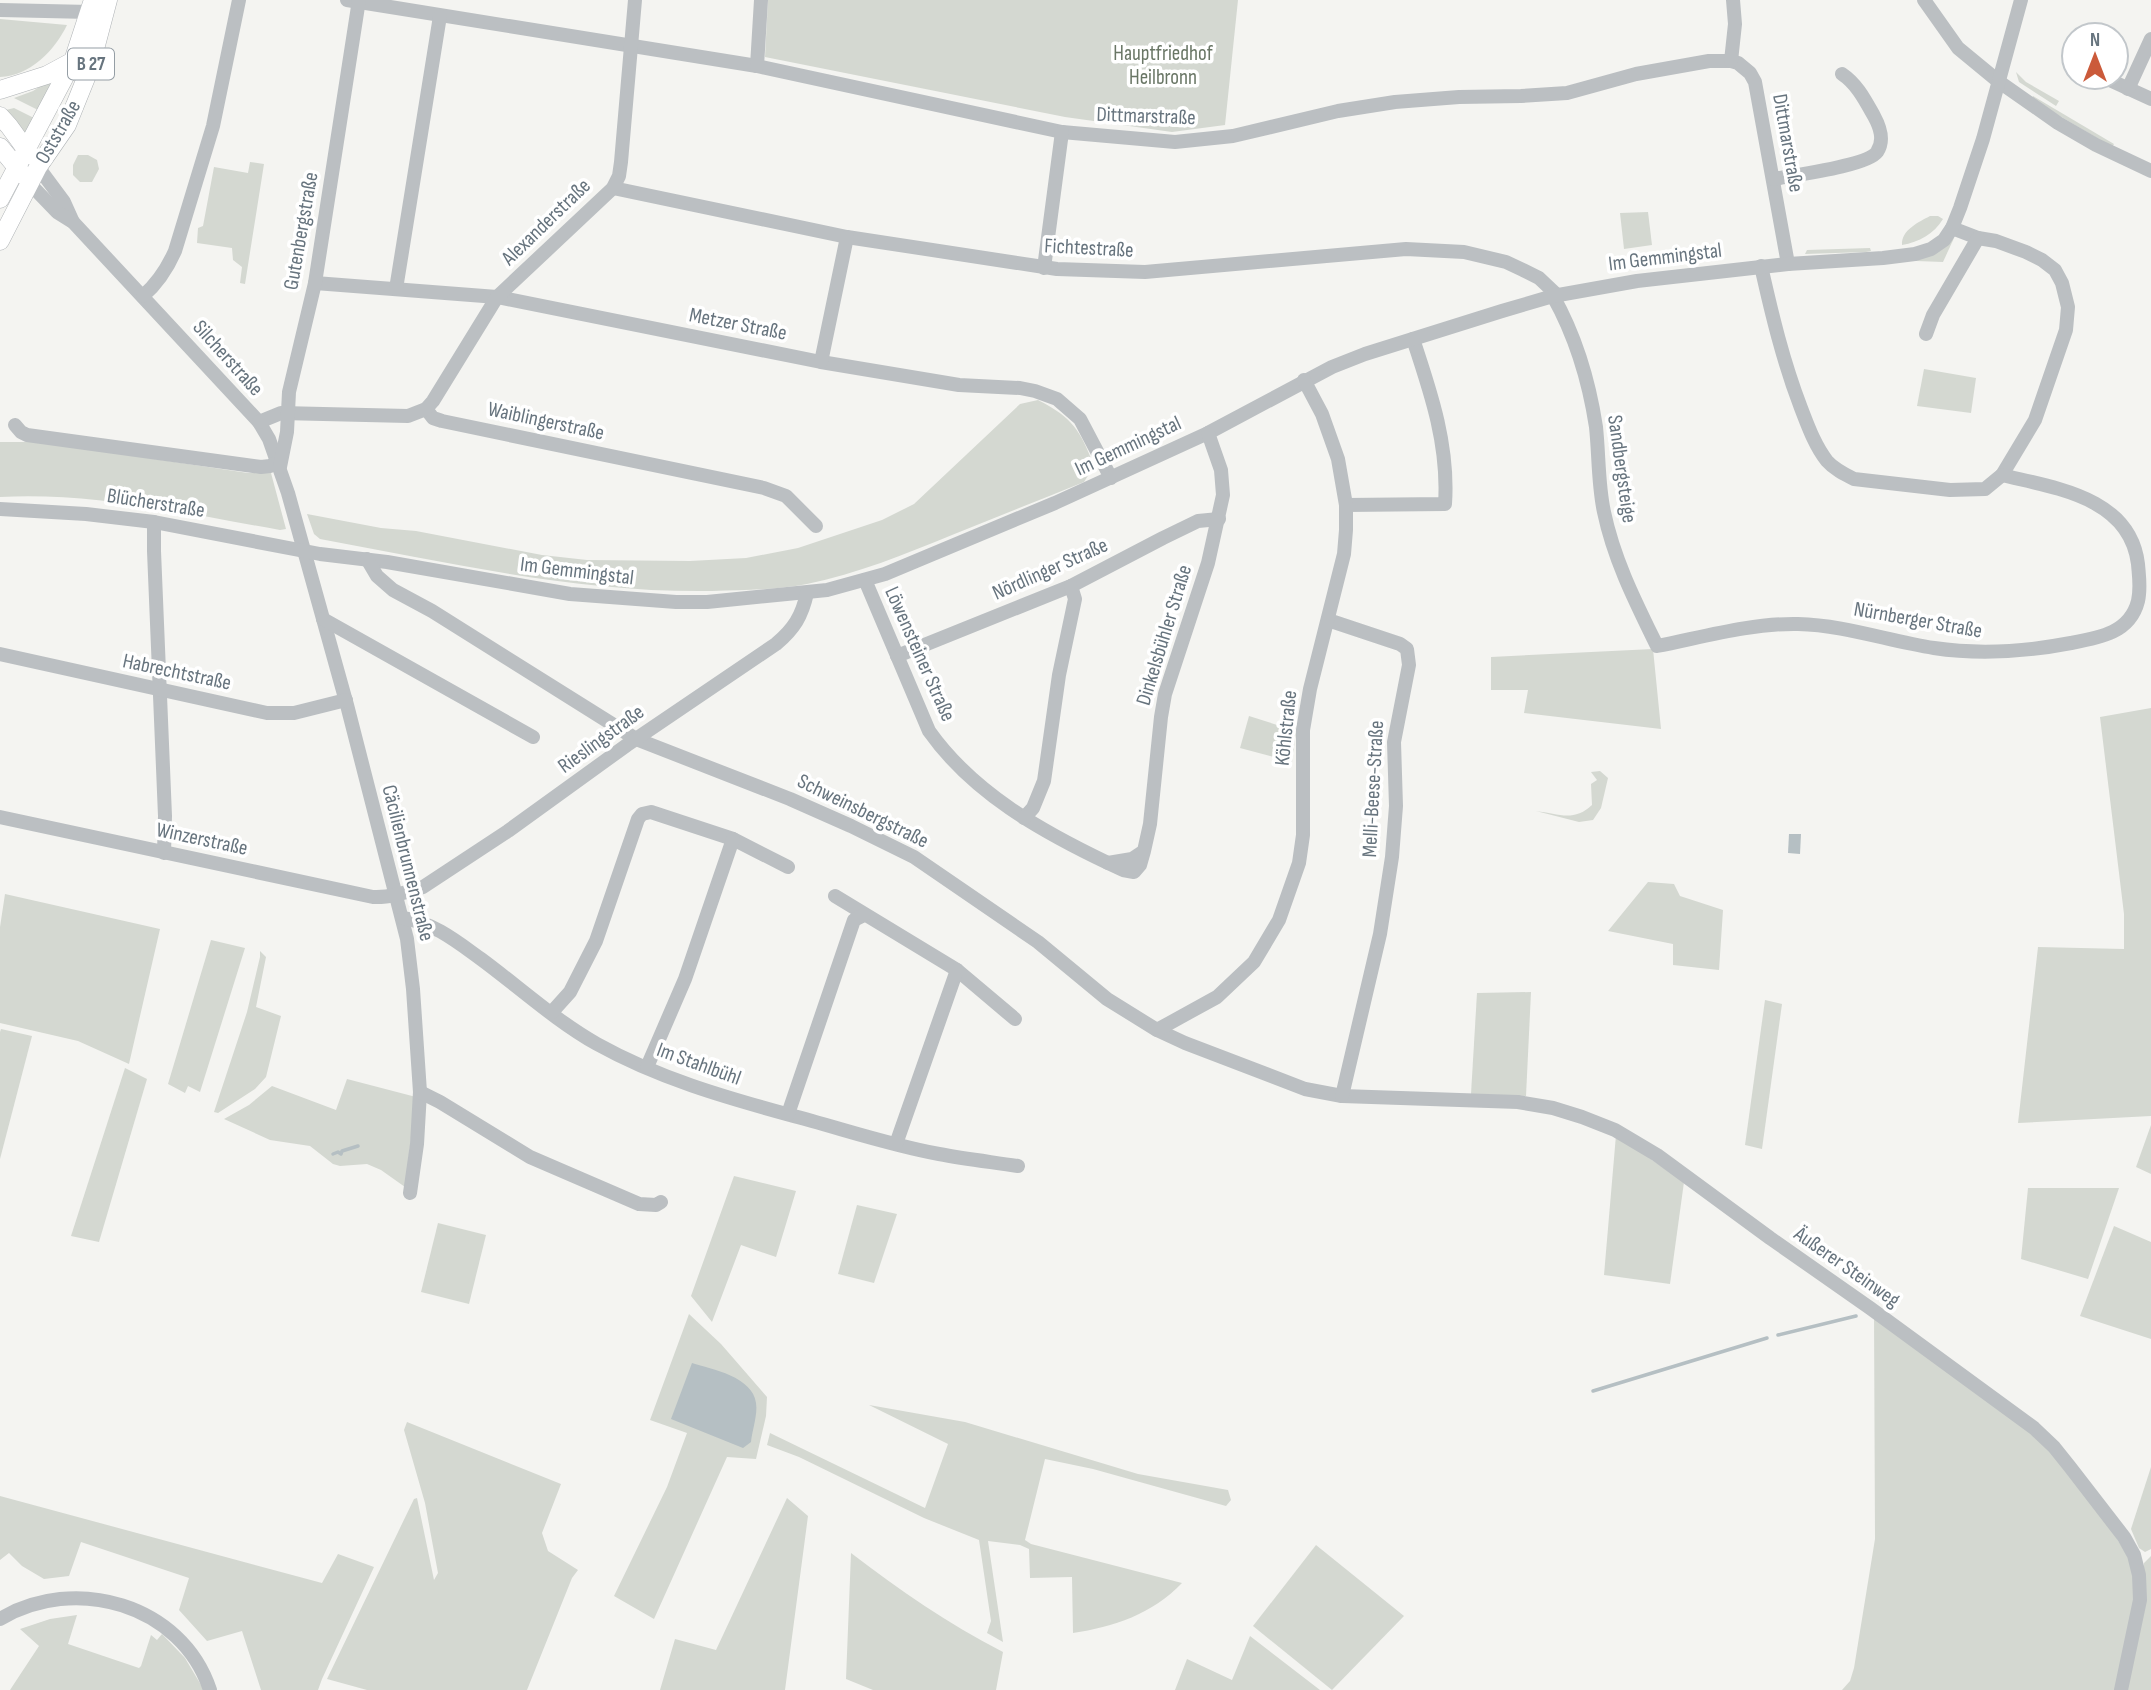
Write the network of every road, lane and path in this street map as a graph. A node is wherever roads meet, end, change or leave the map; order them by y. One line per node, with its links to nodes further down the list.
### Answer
1 (108, 0): 28 (main road, Oststraße / B 27)
2 (239, 0): 44 (street)
3 (635, 0): 13 (street, Alexanderstraße)
4 (761, 0): 16 (street)
5 (1733, 0): 15 (street)
6 (1924, 0): 18 (street)
7 (2021, 0): 18 (street)
8 (355, 1): 11 (street, Dittmarstraße); 42 (street, Gutenbergstraße)
9 (92, 6): 10 (street); 14 (main road, B 27)
10 (0, 10)
11 (440, 16): 13 (street, Dittmarstraße); 43 (street)
12 (2151, 39): 19 (street)
13 (629, 44): 16 (street, Dittmarstraße); 32 (street, Alexanderstraße)
14 (73, 61): 20 (main road, B 27); 26 (main road)
15 (1731, 61): 24 (street, Dittmarstraße); 30 (street, Dittmarstraße)
16 (757, 66): 24 (street, Dittmarstraße)
17 (1842, 74): 30 (street)
18 (1998, 81): 29 (street); 35 (street)
19 (2130, 85)
20 (0, 90)
21 (2130, 90): 22 (street)
22 (2151, 99)
23 (0, 116): 26 (main road)
24 (1062, 132): 41 (street)
25 (0, 147): 27 (main road)
26 (26, 149): 27 (main road); 28 (main road)
27 (16, 167): 31 (main road); 33 (main road)
28 (38, 167): 31 (main road, Oststraße / B 27); 34 (street, Silcherstraße)
29 (2151, 171)
30 (1774, 179): 39 (street, Dittmarstraße)
31 (30, 184): 34 (street, Silcherstraße); 38 (main road, Oststraße)
32 (613, 188): 36 (street, Fichtestraße); 46 (street, Alexanderstraße)
33 (0, 199)
34 (73, 222): 44 (street, Silcherstraße)
35 (1952, 228): 37 (street); 39 (street, Im Gemmingstal)
36 (847, 237): 41 (street, Fichtestraße); 49 (street)
37 (1978, 238): 47 (street); 57 (street)
38 (0, 241)
39 (1788, 264): 40 (street, Im Gemmingstal)
40 (1761, 267): 45 (street, Im Gemmingstal); 57 (street)
41 (1044, 268): 45 (street, Fichtestraße)
42 (315, 283): 43 (street, Metzer Straße); 52 (street, Gutenbergstraße)
43 (396, 289): 46 (street, Metzer Straße)
44 (143, 296): 53 (street, Silcherstraße)
45 (1555, 296): 48 (street, Im Gemmingstal); 71 (street, Sandbergsteige)
46 (498, 297): 49 (street, Metzer Straße); 51 (street, Alexanderstraße)
47 (1926, 334)
48 (1413, 339): 50 (street, Im Gemmingstal); 59 (street)
49 (821, 362): 58 (street, Metzer Straße)
50 (1304, 380): 55 (street, Im Gemmingstal); 59 (street, Köhlstraße)
51 (426, 409): 52 (street); 63 (street, Waiblingerstraße)
52 (289, 414): 53 (street); 56 (street, Gutenbergstraße)
53 (259, 422): 56 (street, Silcherstraße)
54 (15, 425): 56 (street)
55 (1209, 432): 58 (street, Im Gemmingstal); 61 (street, Dinkelsbühler Straße)
56 (279, 465): 64 (street, Silcherstraße)
57 (2002, 475): 71 (street, Nürnberger Straße)
58 (1111, 478): 66 (street, Im Gemmingstal)
59 (1346, 506): 70 (street, Köhlstraße)
60 (0, 509): 62 (street, Blücherstraße)
61 (1219, 519): 67 (street, Nördlinger Straße); 82 (street, Dinkelsbühler Straße)
62 (154, 523): 64 (street, Blücherstraße); 74 (street)
63 (816, 526)
64 (303, 551): 65 (street, Im Gemmingstal); 69 (street, Cäcilienbrunnenstraße)
65 (367, 559): 68 (street, Im Gemmingstal); 77 (street, Schweinsbergstraße)
66 (864, 580): 68 (street, Im Gemmingstal); 73 (street, Löwensteiner Straße)
67 (1071, 586): 73 (street, Nördlinger Straße); 79 (street)
68 (807, 593): 77 (street, Rieslingstraße)
69 (323, 620): 75 (street, Cäcilienbrunnenstraße); 76 (street)
70 (1328, 620): 91 (street, Köhlstraße); 94 (street, Melli-Beese-Straße)
71 (1657, 646)
72 (0, 654): 74 (street, Habrechtstraße)
73 (897, 656): 79 (street, Löwensteiner Straße)
74 (160, 690): 75 (street, Habrechtstraße); 81 (street)
75 (346, 700): 84 (street, Cäcilienbrunnenstraße)
76 (533, 737)
77 (636, 739): 84 (street, Rieslingstraße); 91 (street, Schweinsbergstraße)
78 (0, 817): 81 (street, Winzerstraße)
79 (1024, 818): 82 (street, Löwensteiner Straße)
80 (733, 839): 83 (street); 89 (street); 92 (street)
81 (164, 853): 84 (street, Winzerstraße)
82 (1108, 863)
83 (788, 867)
84 (395, 894): 87 (street, Cäcilienbrunnenstraße)
85 (835, 896): 86 (street)
86 (864, 915): 88 (street); 95 (street)
87 (403, 918): 89 (street, Im Stahlbühl); 93 (street, Cäcilienbrunnenstraße)
88 (957, 970): 90 (street); 96 (street)
89 (552, 1012): 92 (street, Im Stahlbühl)
90 (1015, 1019)
91 (1157, 1030): 94 (street, Schweinsbergstraße)
92 (647, 1067): 95 (street, Im Stahlbühl)
93 (420, 1092): 98 (street, Cäcilienbrunnenstraße); 99 (street)
94 (1342, 1096): 102 (street, Äußerer Steinweg)
95 (788, 1114): 96 (street, Im Stahlbühl)
96 (896, 1144): 97 (street, Im Stahlbühl)
97 (1018, 1166)
98 (410, 1193)
99 (661, 1202)
100 (0, 1619): 101 (street)
101 (210, 1690)
102 (2122, 1690)

